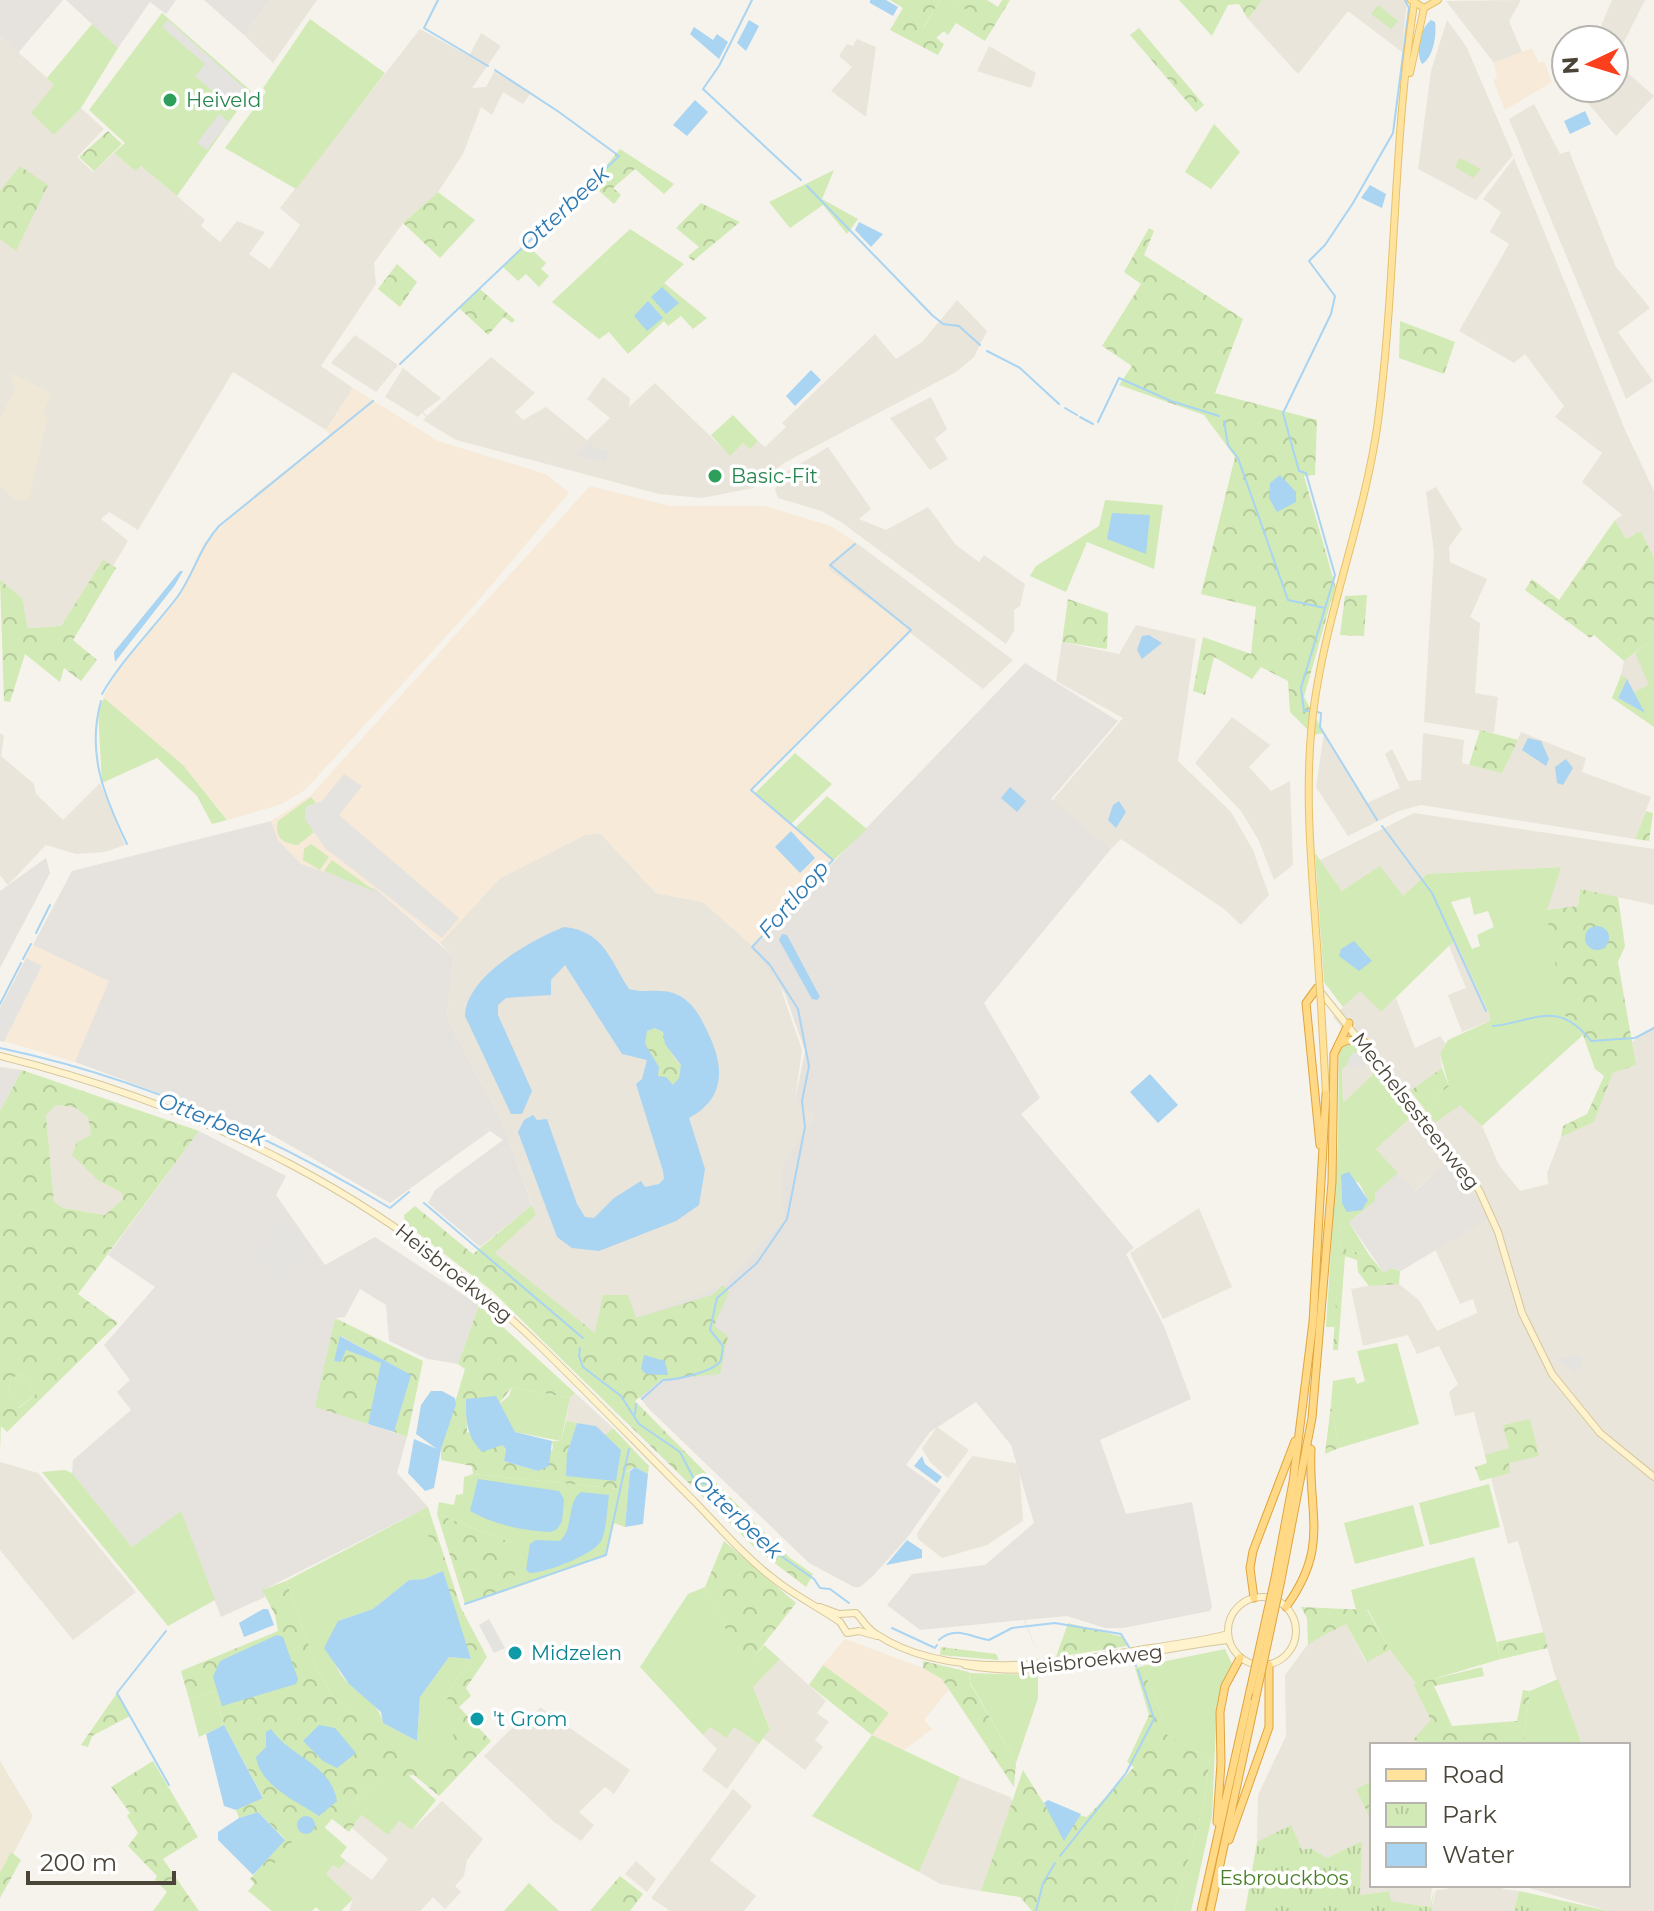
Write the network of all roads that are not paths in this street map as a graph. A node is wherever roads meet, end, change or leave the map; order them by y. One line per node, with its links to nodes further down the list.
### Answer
1 (1438, 0): 3 (main road)
2 (1412, 2): 3 (main road); 4 (main road)
3 (1424, 8): 4 (main road)
4 (1403, 112): 10 (main road, bridge)
5 (1317, 988): 6 (main road, Mechelsesteenweg); 11 (highway)
6 (1349, 1023): 7 (main road, Mechelsesteenweg); 8 (highway)
7 (1364, 1042): 8 (highway); 15 (main road, Mechelsesteenweg)
8 (1337, 1045): 12 (highway)
9 (0, 1058): 18 (main road, Heisbroekweg)
10 (1326, 1094): 11 (highway); 12 (highway)
11 (1322, 1172): 13 (highway)
12 (1331, 1196): 14 (highway)
13 (1301, 1424): 16 (highway); 17 (highway)
14 (1309, 1435): 16 (highway); 19 (highway)
15 (1654, 1477)
16 (1278, 1579): 26 (highway, bridge); 27 (highway, bridge)
17 (1254, 1598): 19 (main road); 23 (main road)
18 (817, 1606): 20 (main road, Heisbroekweg); 21 (main road, Heisbroekweg)
19 (1286, 1607): 25 (main road)
20 (844, 1614): 21 (main road); 22 (main road, Heisbroekweg)
21 (840, 1622): 22 (main road, Heisbroekweg)
22 (860, 1627): 23 (main road, Heisbroekweg)
23 (1229, 1637): 24 (main road)
24 (1240, 1658): 25 (main road); 26 (highway)
25 (1269, 1665): 27 (highway)
26 (1217, 1836): 28 (highway)
27 (1224, 1847): 29 (highway)
28 (1201, 1911)
29 (1210, 1911)

